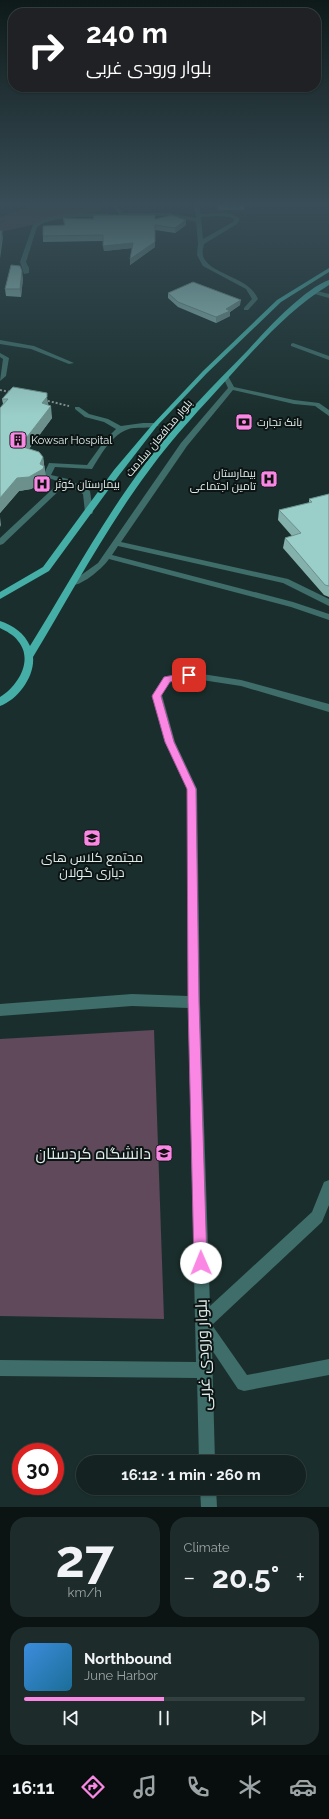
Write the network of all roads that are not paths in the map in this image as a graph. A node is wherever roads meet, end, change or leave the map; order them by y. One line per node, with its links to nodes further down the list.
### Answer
1 (223, 275): 6 (street)
2 (320, 275): 17 (main road, بلوار مدافعان سلامت)
3 (329, 282): 4 (main road, بلوار مدافعان سلامت)
4 (313, 292): 5 (street); 12 (main road, بلوار مدافعان سلامت)
5 (329, 296)
6 (246, 309)
7 (0, 342): 11 (street)
8 (293, 345): 10 (street)
9 (0, 355): 13 (street)
10 (329, 358)
11 (71, 363)
12 (226, 377): 14 (street); 24 (main road, بلوار مدافعان سلامت)
13 (0, 379)
14 (231, 388): 16 (street); 22 (street)
15 (77, 408): 18 (street)
16 (329, 414)
17 (155, 426): 18 (street); 20 (main road, بلوار مدافعان سلامت)
18 (121, 429): 19 (street)
19 (65, 481): 20 (street); 21 (street)
20 (89, 512): 25 (main road, بلوار مدافعان سلامت)
21 (0, 542)
22 (116, 543): 23 (street); 26 (street)
23 (107, 556): 24 (street); 27 (street)
24 (74, 583): 29 (main road, بلوار مدافعان سلامت)
25 (0, 596)
26 (329, 603)
27 (329, 617)
28 (0, 624): 29 (main road)
29 (29, 656): 30 (main road)
30 (0, 702)
31 (329, 708): 32 (street, بلوار ورودی غربی)
32 (194, 1002): 33 (street); 35 (street, بلوار ورودی غربی)
33 (0, 1010)
34 (329, 1186): 35 (street)
35 (202, 1324): 36 (street); 38 (street, بلوار ورودی غربی)
36 (329, 1367)
37 (0, 1368): 38 (street)
38 (203, 1370): 39 (street, بلوار ورودی غربی)
39 (207, 1455)
40 (208, 1495): 41 (street)
41 (209, 1507)

